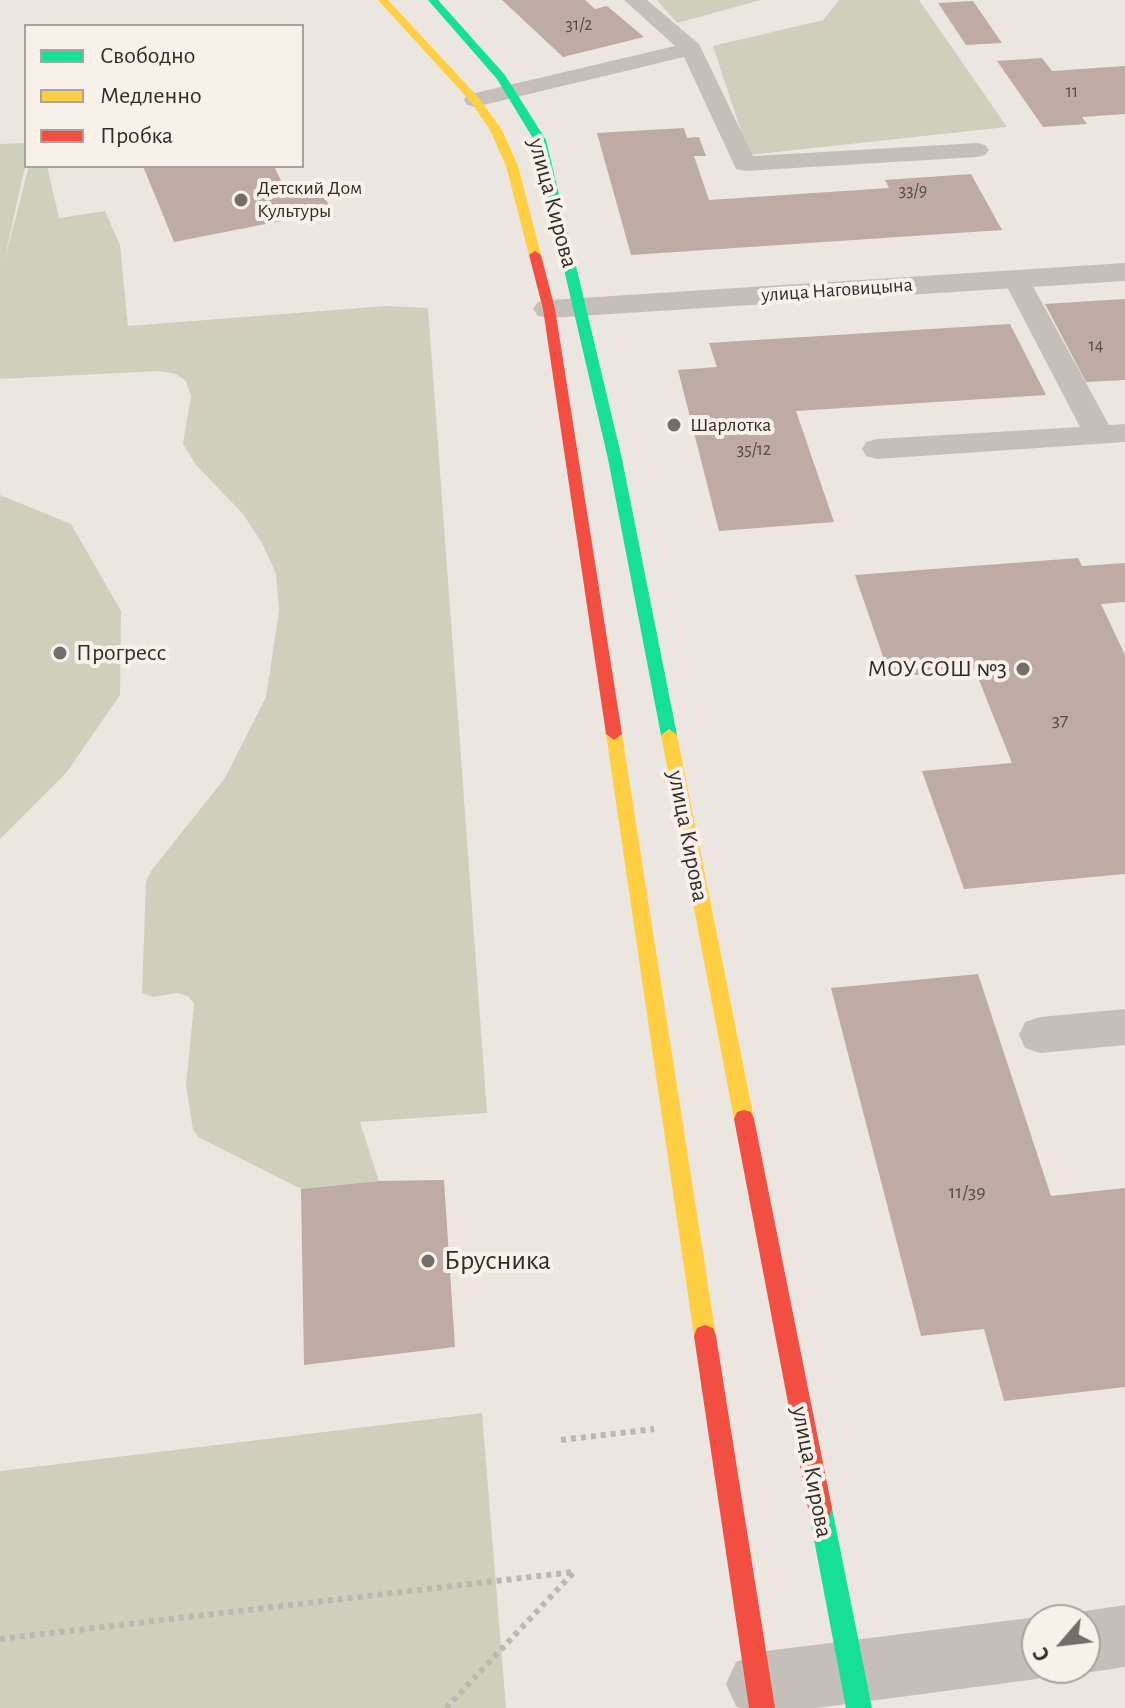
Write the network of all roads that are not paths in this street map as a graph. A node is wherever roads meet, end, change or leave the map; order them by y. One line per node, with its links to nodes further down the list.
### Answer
1 (383, 0): 6 (main road, улица Кирова)
2 (433, 0): 5 (main road, улица Кирова)
3 (634, 0): 4 (lane)
4 (691, 49): 5 (lane); 7 (lane)
5 (511, 93): 6 (lane); 10 (main road, улица Кирова)
6 (475, 100): 10 (main road, улица Кирова)
7 (977, 150)
8 (1125, 272): 9 (street, улица Наговицына)
9 (1016, 279): 10 (street, улица Наговицына); 11 (lane)
10 (564, 308): 18 (main road, улица Кирова); 19 (main road, улица Кирова)
11 (1112, 434): 12 (lane)
12 (877, 449)
13 (1125, 1027): 14 (lane)
14 (1040, 1035)
15 (1125, 1636): 16 (street)
16 (1101, 1640)
17 (1021, 1652): 18 (street)
18 (855, 1690): 19 (street)
19 (760, 1696)

